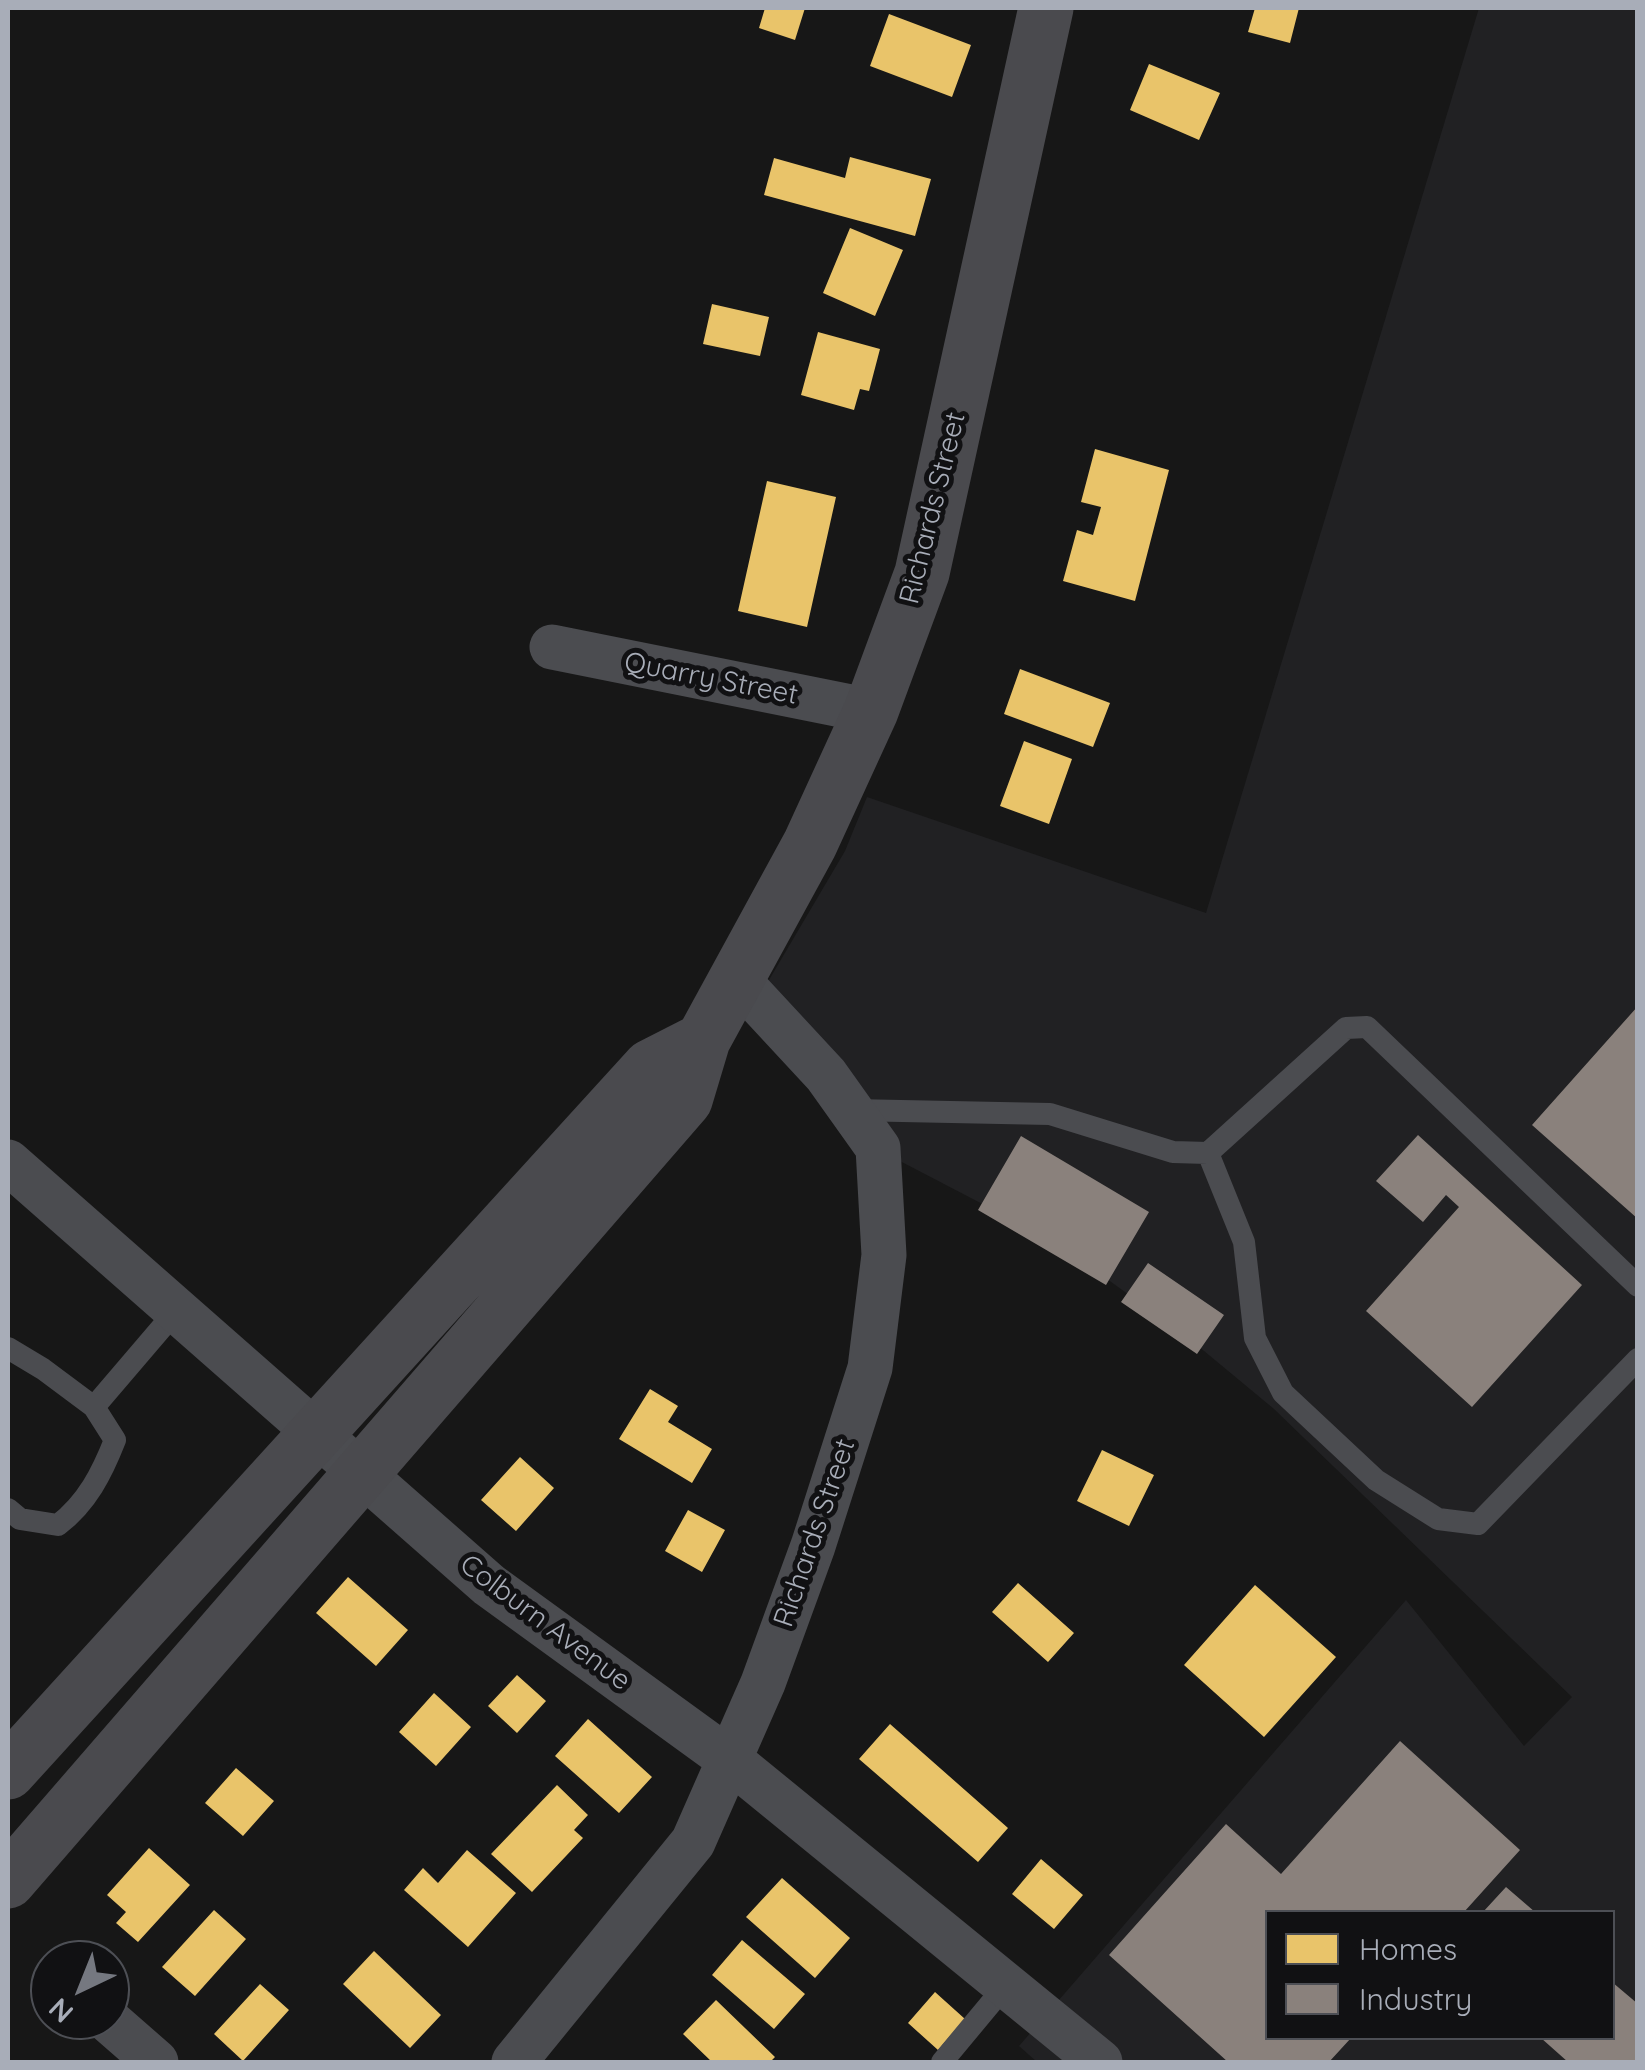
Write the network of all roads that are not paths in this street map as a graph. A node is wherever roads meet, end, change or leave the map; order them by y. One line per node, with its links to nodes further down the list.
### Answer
1 (1046, 8): 3 (street, Richards Street)
2 (552, 647): 3 (street, Quarry Street)
3 (871, 711): 4 (street, Richards Street)
4 (737, 979): 5 (street, Richards Street); 6 (street, Richards Street)
5 (703, 1040): 14 (street); 15 (street, Richards Street)
6 (852, 1110): 7 (lane); 17 (street, Richards Street)
7 (1208, 1152): 9 (lane); 12 (lane)
8 (8, 1162): 10 (street, Colburn Avenue)
9 (1638, 1286)
10 (176, 1311): 13 (lane); 14 (street, Colburn Avenue)
11 (8, 1348): 13 (lane)
12 (1638, 1359)
13 (94, 1407): 16 (lane)
14 (317, 1434): 15 (street, Colburn Avenue); 18 (street)
15 (360, 1472): 17 (street, Colburn Avenue); 19 (street, Richards Street)
16 (8, 1509)
17 (730, 1760): 20 (street, Colburn Avenue); 23 (street, Richards Street)
18 (8, 1772)
19 (8, 1880)
20 (1006, 1985): 24 (lane); 25 (street, Colburn Avenue)
21 (130, 2039): 22 (street)
22 (156, 2062)
23 (514, 2062)
24 (942, 2062)
25 (1100, 2062)

